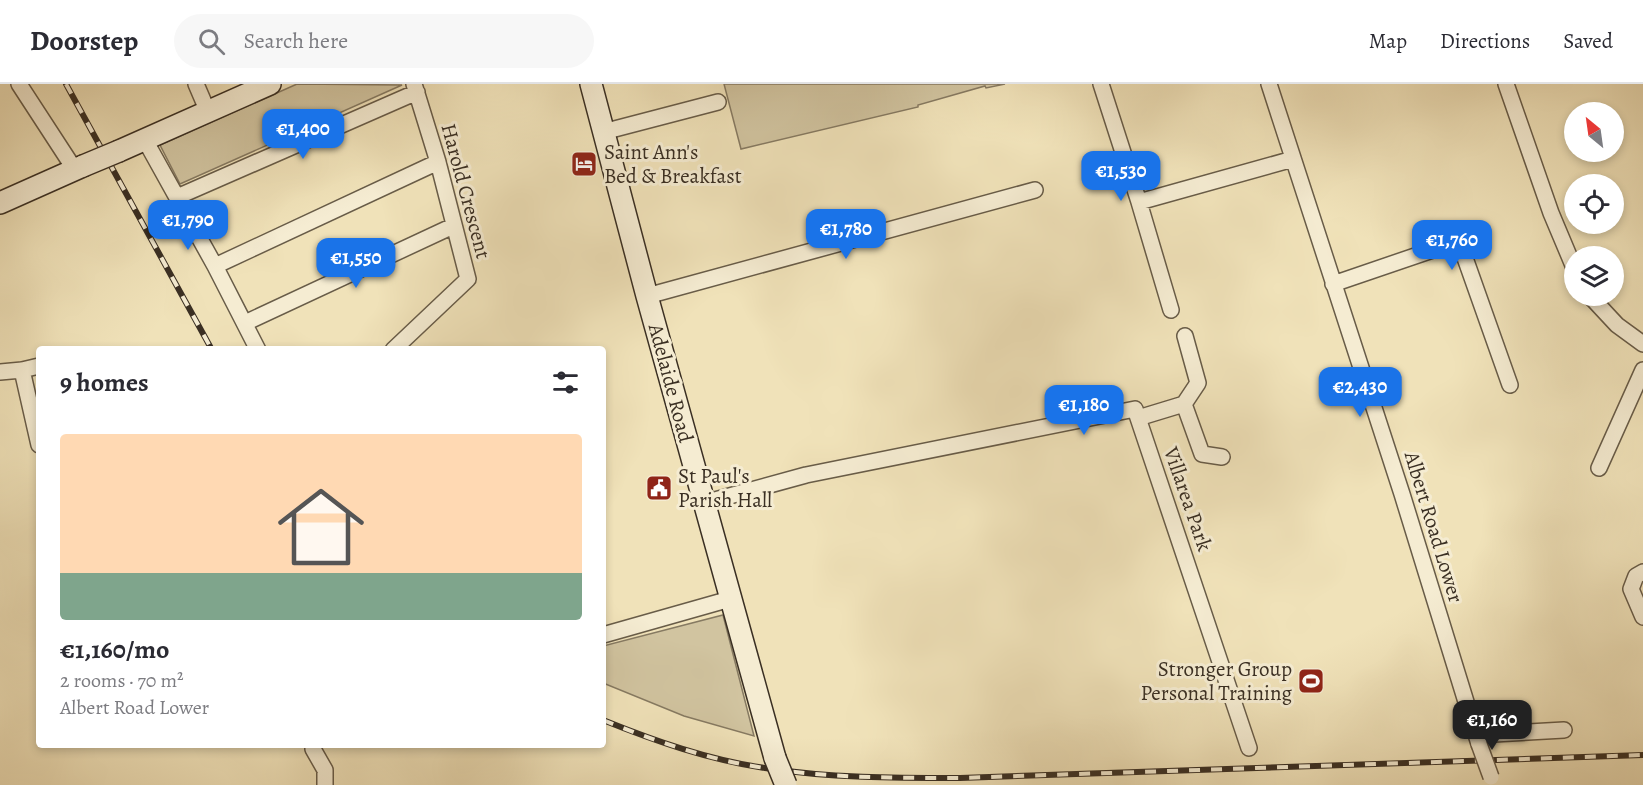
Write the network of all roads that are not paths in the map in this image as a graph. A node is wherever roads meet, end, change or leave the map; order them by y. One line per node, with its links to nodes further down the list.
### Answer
1 (19, 84): 15 (street)
2 (196, 84): 10 (street)
3 (270, 84): 10 (street)
4 (591, 84): 11 (street, Adelaide Road)
5 (1101, 84): 18 (street)
6 (1269, 84): 13 (street, Albert Road Lower)
7 (1506, 84): 21 (street)
8 (415, 88): 14 (street, Harold Crescent); 17 (street)
9 (718, 102): 11 (street)
10 (208, 112): 12 (street)
11 (603, 132): 24 (street, Adelaide Road)
12 (145, 140): 15 (street, bridge); 17 (street)
13 (1293, 159): 18 (street); 23 (street, Albert Road Lower)
14 (438, 162): 20 (street, Harold Crescent); 22 (street)
15 (79, 168): 19 (street)
16 (1035, 190): 24 (street)
17 (177, 197): 22 (street)
18 (1139, 202): 26 (street)
19 (0, 203)
20 (453, 226): 27 (street); 31 (street, Harold Crescent)
21 (1565, 246)
22 (215, 266): 27 (street)
23 (1333, 284): 36 (street); 48 (street, Albert Road Lower)
24 (647, 296): 42 (street, Adelaide Road)
25 (1599, 306): 29 (street)
26 (1171, 310)
27 (245, 323): 30 (street)
28 (1185, 336): 37 (street)
29 (1643, 344)
30 (256, 346)
31 (397, 346)
32 (36, 367): 33 (street)
33 (22, 370): 35 (street); 39 (street)
34 (1643, 370): 41 (street)
35 (0, 372)
36 (1510, 385)
37 (1184, 404): 38 (street); 40 (street)
38 (1138, 418): 42 (street); 50 (street, Villarea Park)
39 (36, 432)
40 (1222, 457)
41 (1599, 468)
42 (704, 503): 44 (street, Adelaide Road)
43 (1643, 572): 45 (street)
44 (730, 598): 46 (street); 53 (street, Adelaide Road, bridge)
45 (1643, 616)
46 (606, 634)
47 (1564, 730): 48 (street)
48 (1477, 739): 51 (street, Albert Road Lower, bridge)
49 (314, 748): 52 (street)
50 (1249, 748)
51 (1492, 781)
52 (325, 785)
53 (786, 785)

